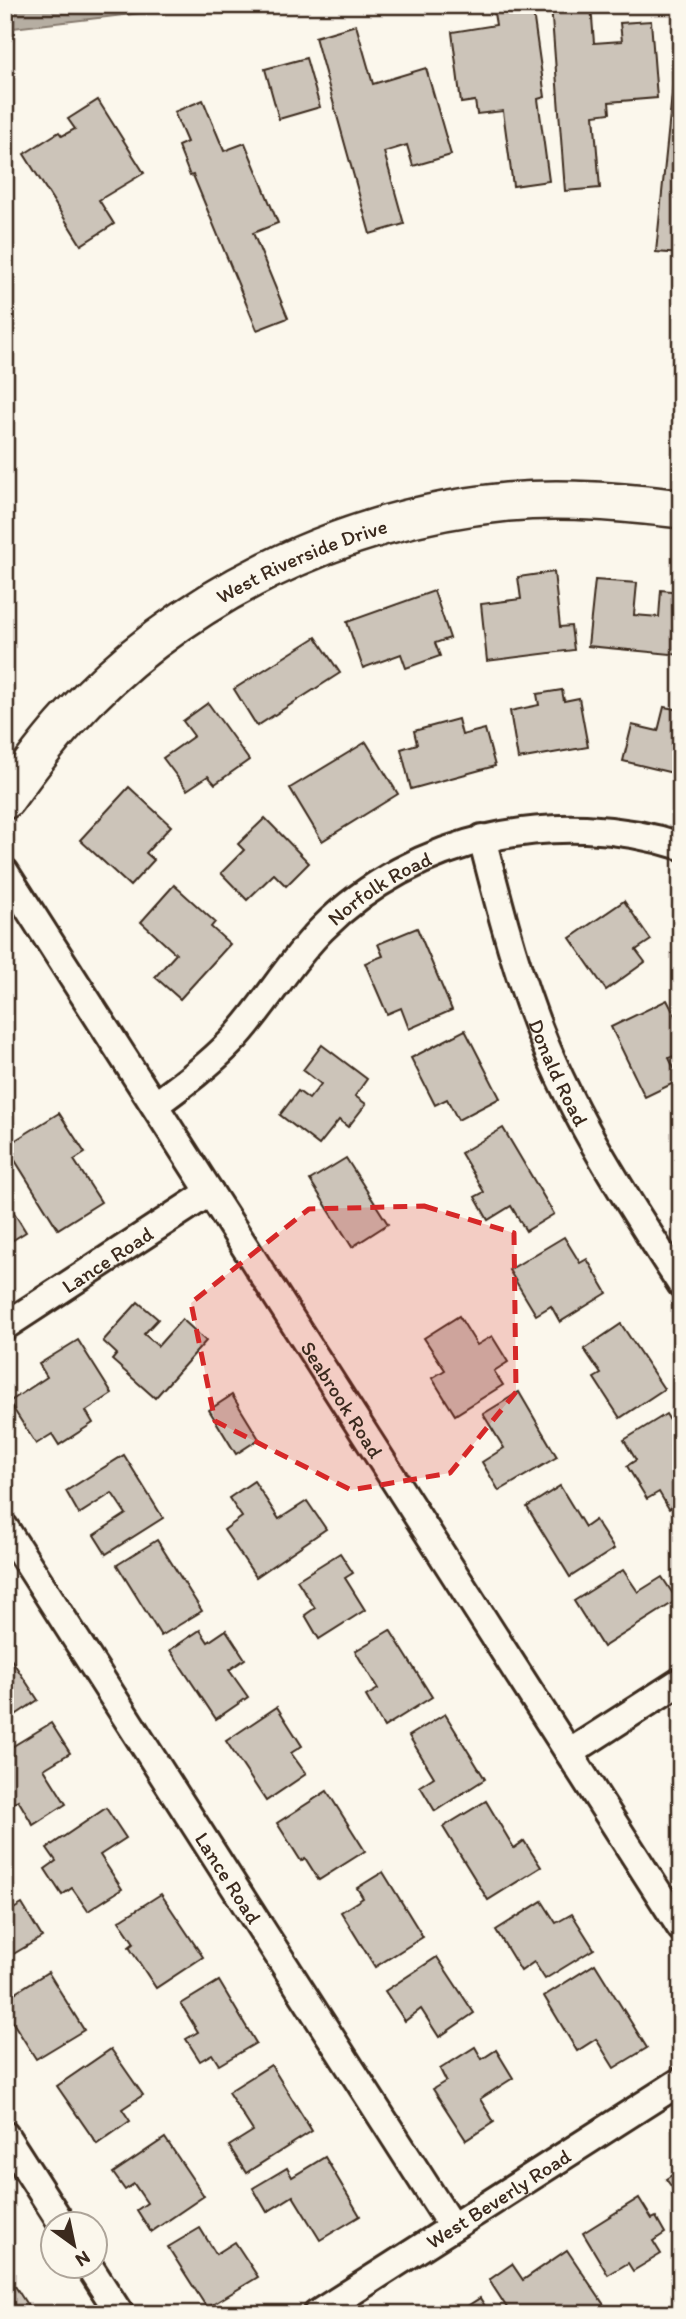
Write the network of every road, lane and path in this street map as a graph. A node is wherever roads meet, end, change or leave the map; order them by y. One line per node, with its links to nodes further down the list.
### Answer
1 (681, 509): 2 (street, West Riverside Drive)
2 (5, 800)
3 (482, 838): 4 (street, Norfolk Road); 6 (street, Norfolk Road); 8 (street, Donald Road)
4 (681, 846)
5 (5, 872): 6 (street, Seabrook Road)
6 (155, 1105): 7 (street, Seabrook Road)
7 (210, 1192): 9 (street, Lance Road); 12 (street, Seabrook Road)
8 (681, 1284)
9 (5, 1326)
10 (5, 1528): 17 (street, Lance Road)
11 (681, 1681): 12 (street)
12 (569, 1752): 13 (street, Seabrook Road)
13 (681, 1928)
14 (681, 2081): 17 (street, West Beverly Road)
15 (5, 2135): 16 (street)
16 (53, 2210)
17 (452, 2227): 20 (street, West Beverly Road)
18 (98, 2280): 19 (street)
19 (120, 2314)
20 (317, 2314)

